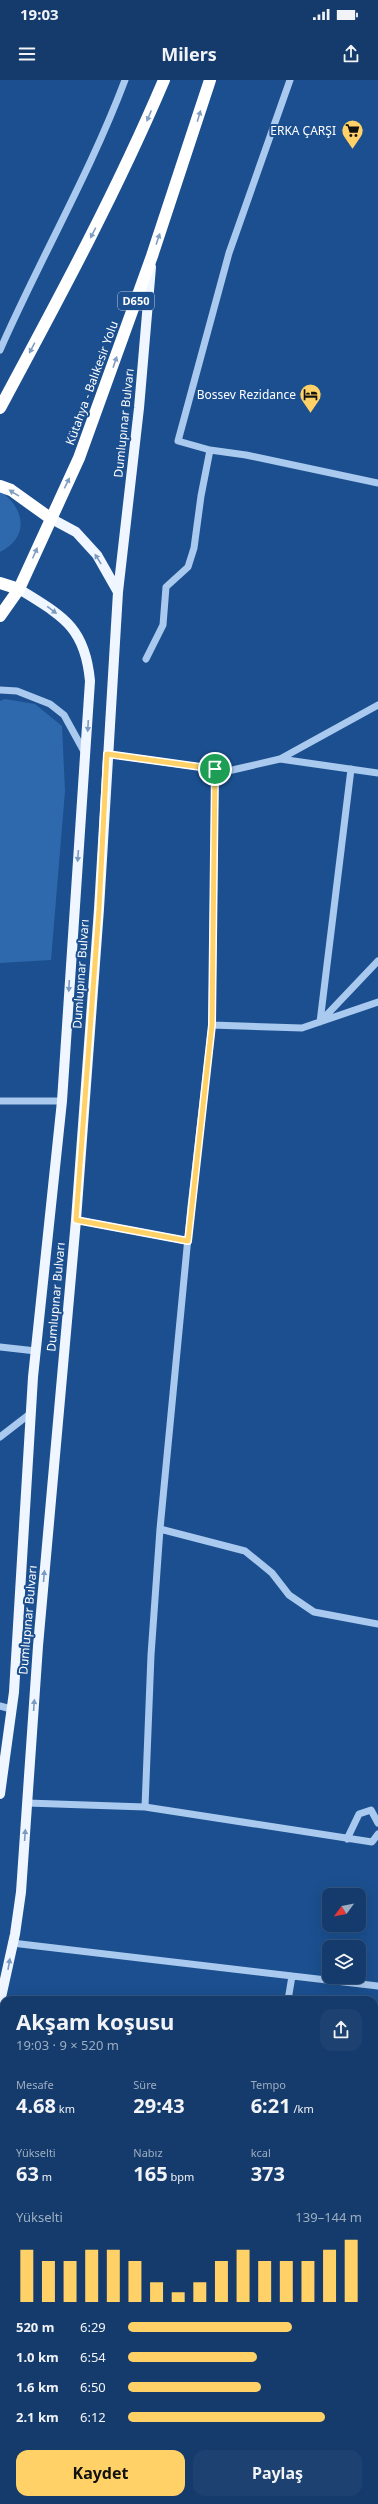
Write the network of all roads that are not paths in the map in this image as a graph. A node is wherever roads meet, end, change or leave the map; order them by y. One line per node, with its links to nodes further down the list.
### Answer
1 (125, 80): 6 (street)
2 (164, 80): 7 (highway, one-way to 7)
3 (210, 80): 5 (highway, Kütahya - Balıkesir Yolu / D650, one-way to 3)
4 (290, 80): 8 (street)
5 (152, 256): 11 (highway, Kütahya - Balıkesir Yolu / D650, one-way to 5); 14 (main road, Dumlupınar Bulvarı)
6 (0, 350)
7 (0, 408)
8 (210, 450): 9 (street); 16 (street)
9 (378, 483)
10 (0, 486): 11 (highway, one-way to 10)
11 (50, 518): 13 (highway, Kütahya - Balıkesir Yolu / D650, one-way to 11); 14 (main road, one-way to 11)
12 (0, 583): 13 (highway)
13 (20, 588): 15 (highway, Kütahya - Balıkesir Yolu / D650); 20 (main road, Dumlupınar Bulvarı, one-way to 20)
14 (118, 592): 19 (main road, Dumlupınar Bulvarı)
15 (0, 616)
16 (146, 659)
17 (0, 690): 20 (street)
18 (378, 706): 21 (street)
19 (107, 754): 22 (street); 31 (main road, Dumlupınar Bulvarı)
20 (86, 755): 30 (main road, Dumlupınar Bulvarı, one-way to 30)
21 (280, 760): 22 (street); 23 (street)
22 (215, 769): 28 (street)
23 (351, 769): 24 (street); 27 (street)
24 (378, 773)
25 (378, 961): 27 (street)
26 (378, 1002): 27 (street)
27 (320, 1022): 28 (street)
28 (212, 1025): 32 (street)
29 (0, 1101): 30 (street)
30 (62, 1101): 34 (main road, Dumlupınar Bulvarı)
31 (76, 1220): 32 (street); 42 (main road, Dumlupınar Bulvarı, one-way to 31)
32 (188, 1241): 37 (street)
33 (0, 1347): 34 (street)
34 (36, 1351): 35 (main road, Dumlupınar Bulvarı)
35 (31, 1413): 36 (street); 40 (main road, Dumlupınar Bulvarı)
36 (0, 1437)
37 (160, 1529): 38 (street); 43 (street)
38 (378, 1624)
39 (0, 1706): 40 (street)
40 (11, 1709): 41 (main road, Dumlupınar Bulvarı)
41 (0, 1794)
42 (27, 1803): 43 (street); 47 (main road, Dumlupınar Bulvarı, one-way to 42)
43 (145, 1807): 46 (street)
44 (378, 1823): 46 (street)
45 (378, 1834): 46 (street)
46 (347, 1839)
47 (12, 1943): 48 (street); 50 (main road, Dumlupınar Bulvarı, one-way to 47)
48 (292, 1976): 49 (street); 51 (street)
49 (378, 1986)
50 (1, 1996)
51 (289, 1996)

